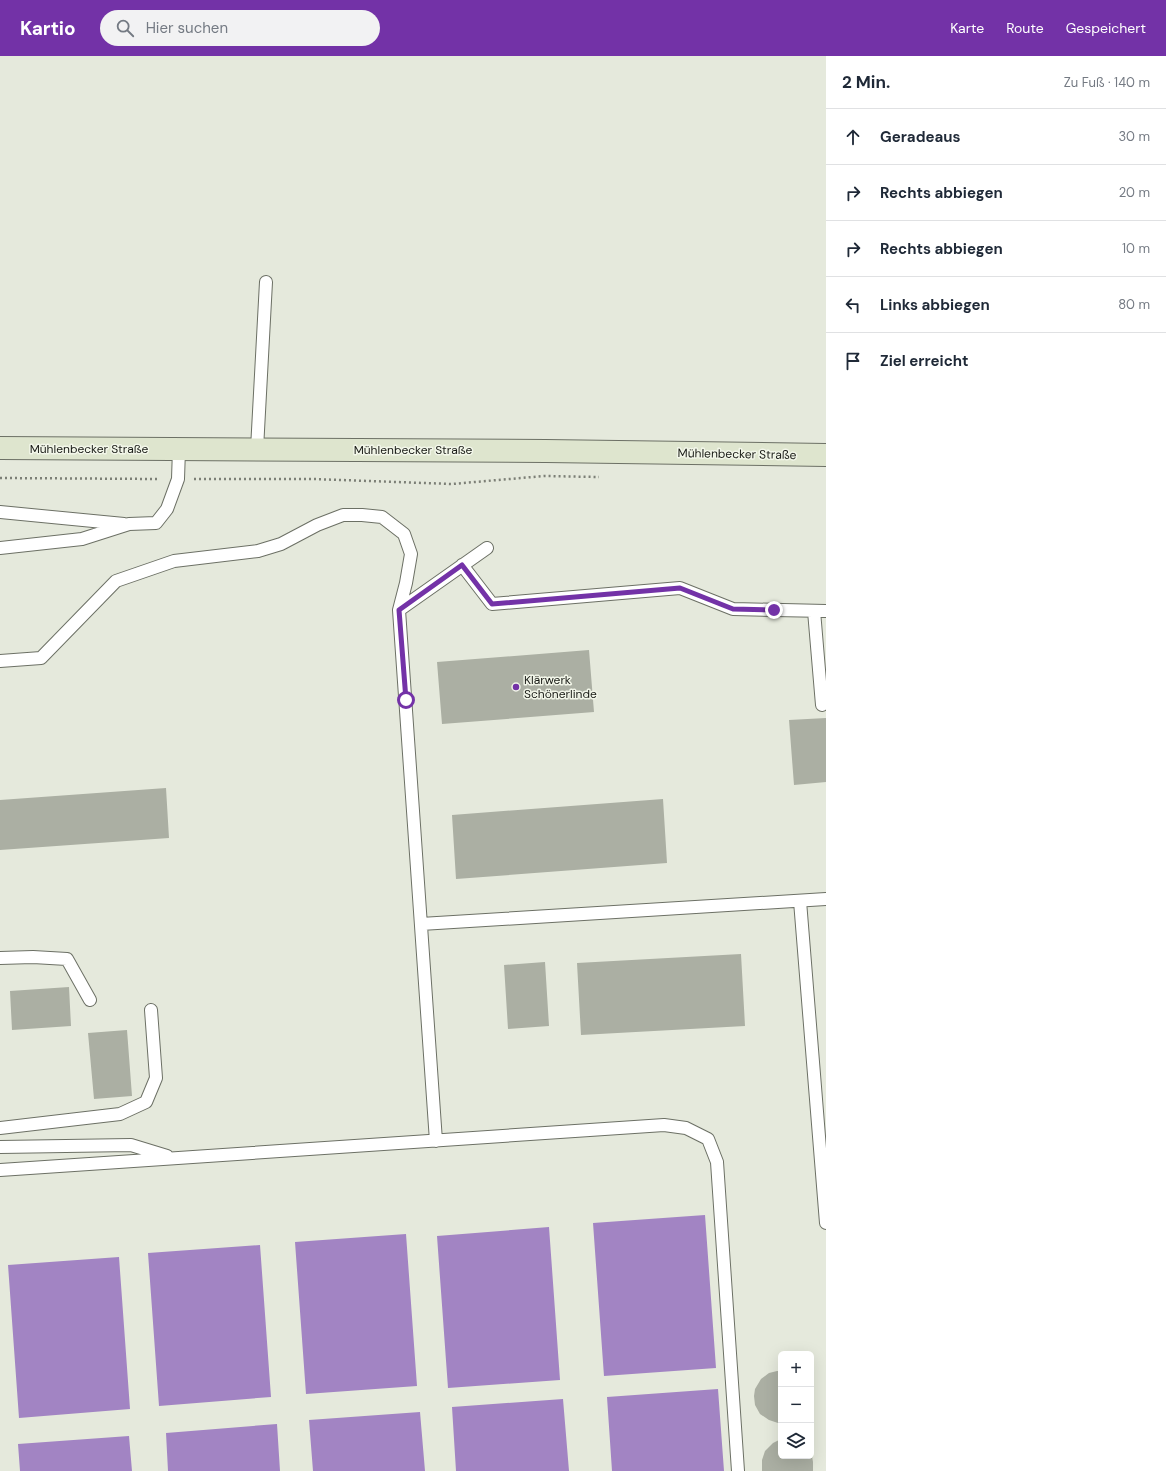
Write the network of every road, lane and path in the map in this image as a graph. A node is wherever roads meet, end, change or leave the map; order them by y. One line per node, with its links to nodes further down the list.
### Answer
1 (266, 282): 4 (lane)
2 (0, 448): 3 (main road, Mühlenbecker Straße)
3 (179, 449): 4 (main road, Mühlenbecker Straße); 8 (lane)
4 (256, 449): 5 (main road, Mühlenbecker Straße)
5 (826, 455)
6 (544, 476): 8 (path)
7 (0, 478): 8 (path)
8 (178, 479): 10 (lane)
9 (0, 512): 10 (lane)
10 (129, 524): 11 (lane)
11 (0, 548)
12 (487, 548): 13 (lane)
13 (462, 565): 14 (lane); 15 (lane)
14 (399, 610): 16 (lane); 20 (lane)
15 (820, 611): 17 (lane)
16 (0, 661)
17 (822, 705)
18 (826, 899): 19 (lane)
19 (800, 901): 20 (lane); 29 (lane)
20 (421, 924): 25 (lane)
21 (0, 958): 22 (lane)
22 (90, 1000)
23 (151, 1010): 24 (lane)
24 (0, 1128)
25 (436, 1141): 27 (lane); 30 (lane)
26 (0, 1147): 27 (lane)
27 (174, 1158): 28 (lane)
28 (0, 1170)
29 (826, 1223)
30 (738, 1471)

